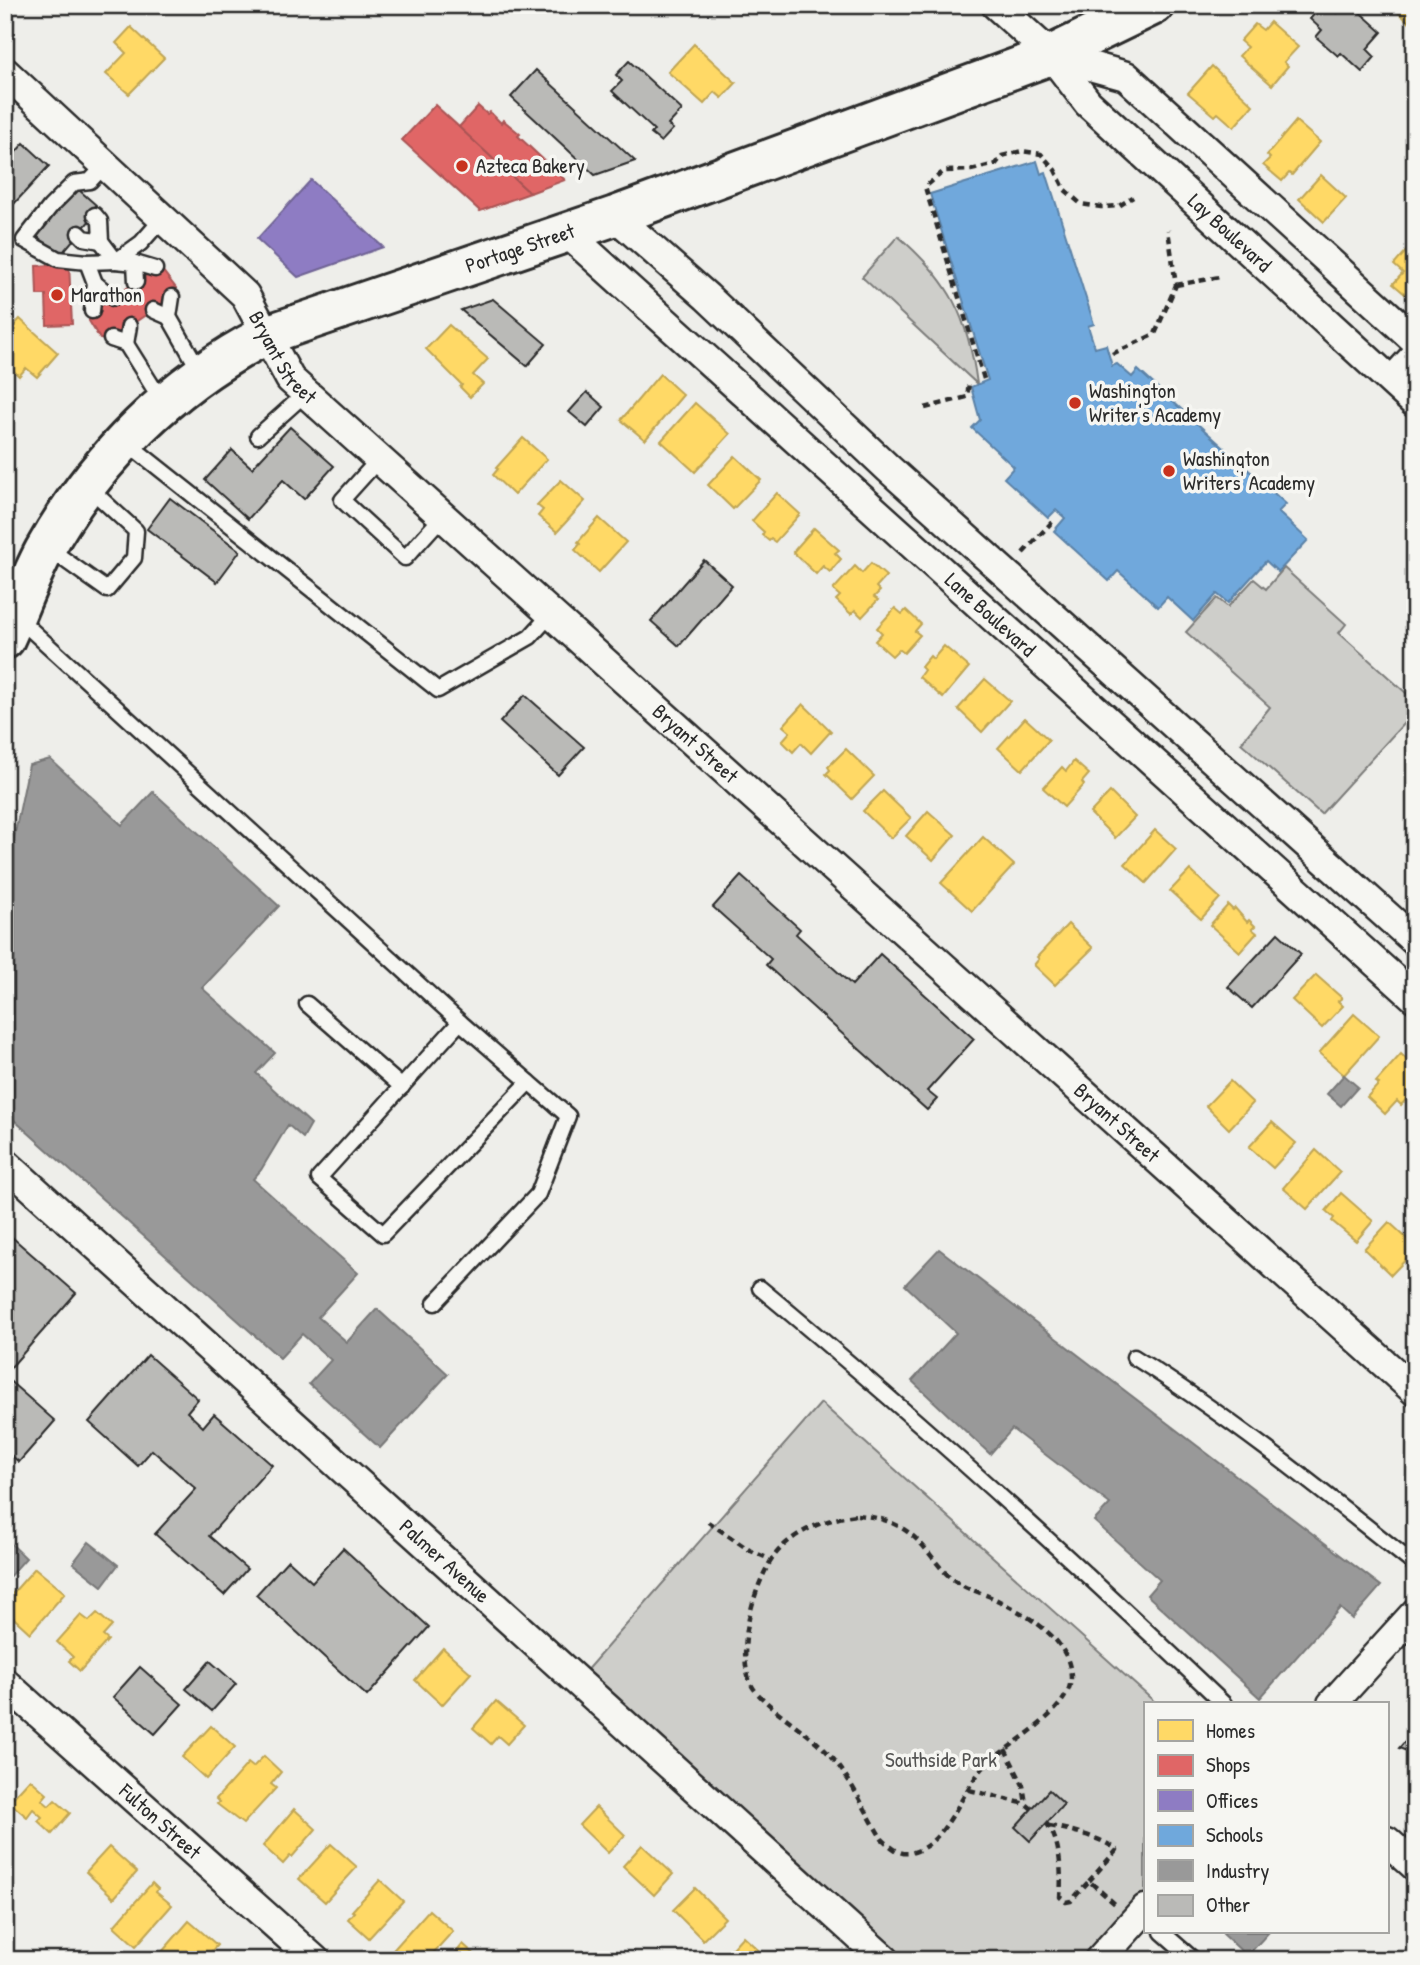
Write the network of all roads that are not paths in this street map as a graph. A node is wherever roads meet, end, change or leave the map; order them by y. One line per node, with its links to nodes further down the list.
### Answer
1 (996, 5): 3 (street, Lay Boulevard)
2 (1154, 5): 3 (main road, Portage Street)
3 (1051, 55): 7 (main road, Portage Street); 26 (street, Lay Boulevard); 30 (street, Lay Boulevard)
4 (5, 72): 5 (street, Bryant Street)
5 (105, 165): 8 (street, Bryant Street); 13 (lane)
6 (95, 215): 11 (lane)
7 (615, 216): 10 (main road, Portage Street); 42 (street, Lane Boulevard)
8 (163, 218): 12 (lane); 24 (street, Bryant Street)
9 (79, 233): 11 (lane)
10 (566, 233): 24 (main road, Portage Street); 43 (street, Lane Boulevard)
11 (101, 242): 12 (lane)
12 (116, 261): 13 (lane); 14 (lane)
13 (87, 262): 17 (lane)
14 (135, 263): 15 (lane); 16 (lane)
15 (155, 269)
16 (136, 282)
17 (95, 283): 19 (lane); 21 (lane)
18 (172, 297): 22 (lane)
19 (113, 298)
20 (153, 310): 22 (lane)
21 (92, 311)
22 (169, 317): 29 (lane)
23 (129, 326): 27 (lane)
24 (266, 335): 29 (main road, Portage Street); 31 (street, Bryant Street)
25 (111, 339): 27 (lane)
26 (1415, 340)
27 (126, 344): 33 (lane)
28 (1415, 356): 30 (street)
29 (202, 374): 33 (main road, Portage Street)
30 (1392, 382): 32 (street, Lay Boulevard)
31 (306, 393): 34 (lane); 36 (street, Bryant Street)
32 (1415, 403)
33 (163, 404): 35 (main road, Portage Street)
34 (258, 436)
35 (124, 440): 37 (main road, Portage Street); 40 (lane)
36 (379, 459): 38 (street, Bryant Street); 38 (lane)
37 (87, 486): 39 (main road, Portage Street); 39 (lane)
38 (442, 517): 40 (street, Bryant Street)
39 (46, 548): 41 (main road, Portage Street)
40 (550, 615): 55 (street, Bryant Street)
41 (11, 628): 48 (lane)
42 (1069, 631): 43 (street); 44 (street, Lane Boulevard)
43 (1042, 661): 45 (street, Lane Boulevard)
44 (1408, 935): 45 (street)
45 (1374, 961): 46 (street, Lane Boulevard)
46 (1415, 998)
47 (307, 1004): 50 (lane)
48 (460, 1022): 49 (lane); 50 (lane)
49 (529, 1082): 50 (lane); 53 (lane)
50 (402, 1087)
51 (5, 1163): 66 (street, Palmer Avenue)
52 (760, 1288): 59 (lane)
53 (435, 1303)
54 (1134, 1357): 56 (lane)
55 (1415, 1391)
56 (1415, 1565)
57 (1415, 1613): 60 (street)
58 (5, 1683): 65 (street, Fulton Street)
59 (1222, 1702)
60 (1334, 1702)
61 (1388, 1842): 62 (street)
62 (1415, 1866)
63 (1142, 1916): 67 (street)
64 (1163, 1934): 68 (lane)
65 (315, 1960)
66 (885, 1960)
67 (1099, 1960)
68 (1194, 1960)

